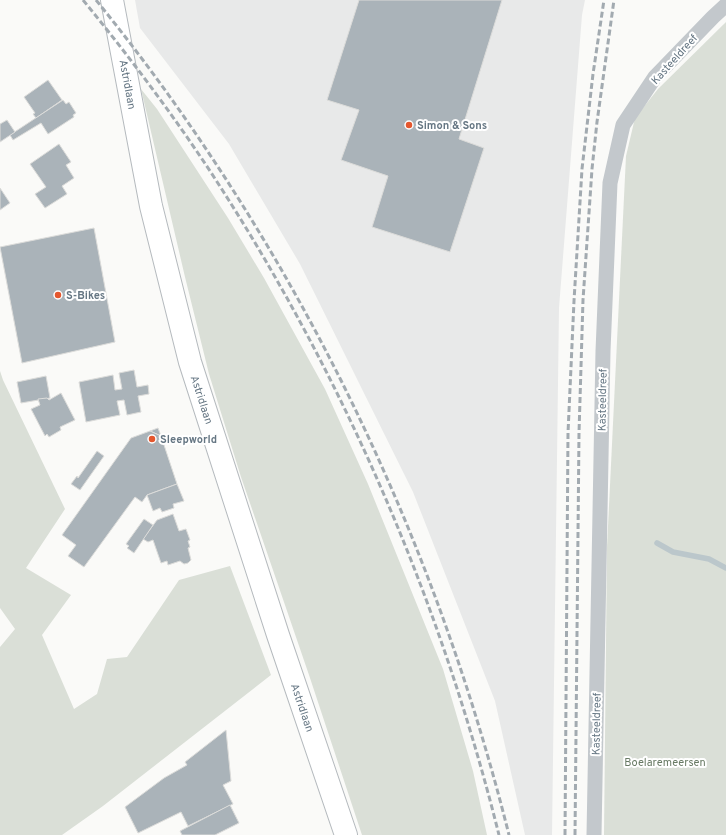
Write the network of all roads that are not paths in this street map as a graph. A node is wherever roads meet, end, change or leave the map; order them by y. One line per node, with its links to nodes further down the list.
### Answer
1 (112, 0): 3 (main road, Astridlaan)
2 (726, 5): 4 (street, Kasteeldreef)
3 (346, 835)
4 (594, 835)

